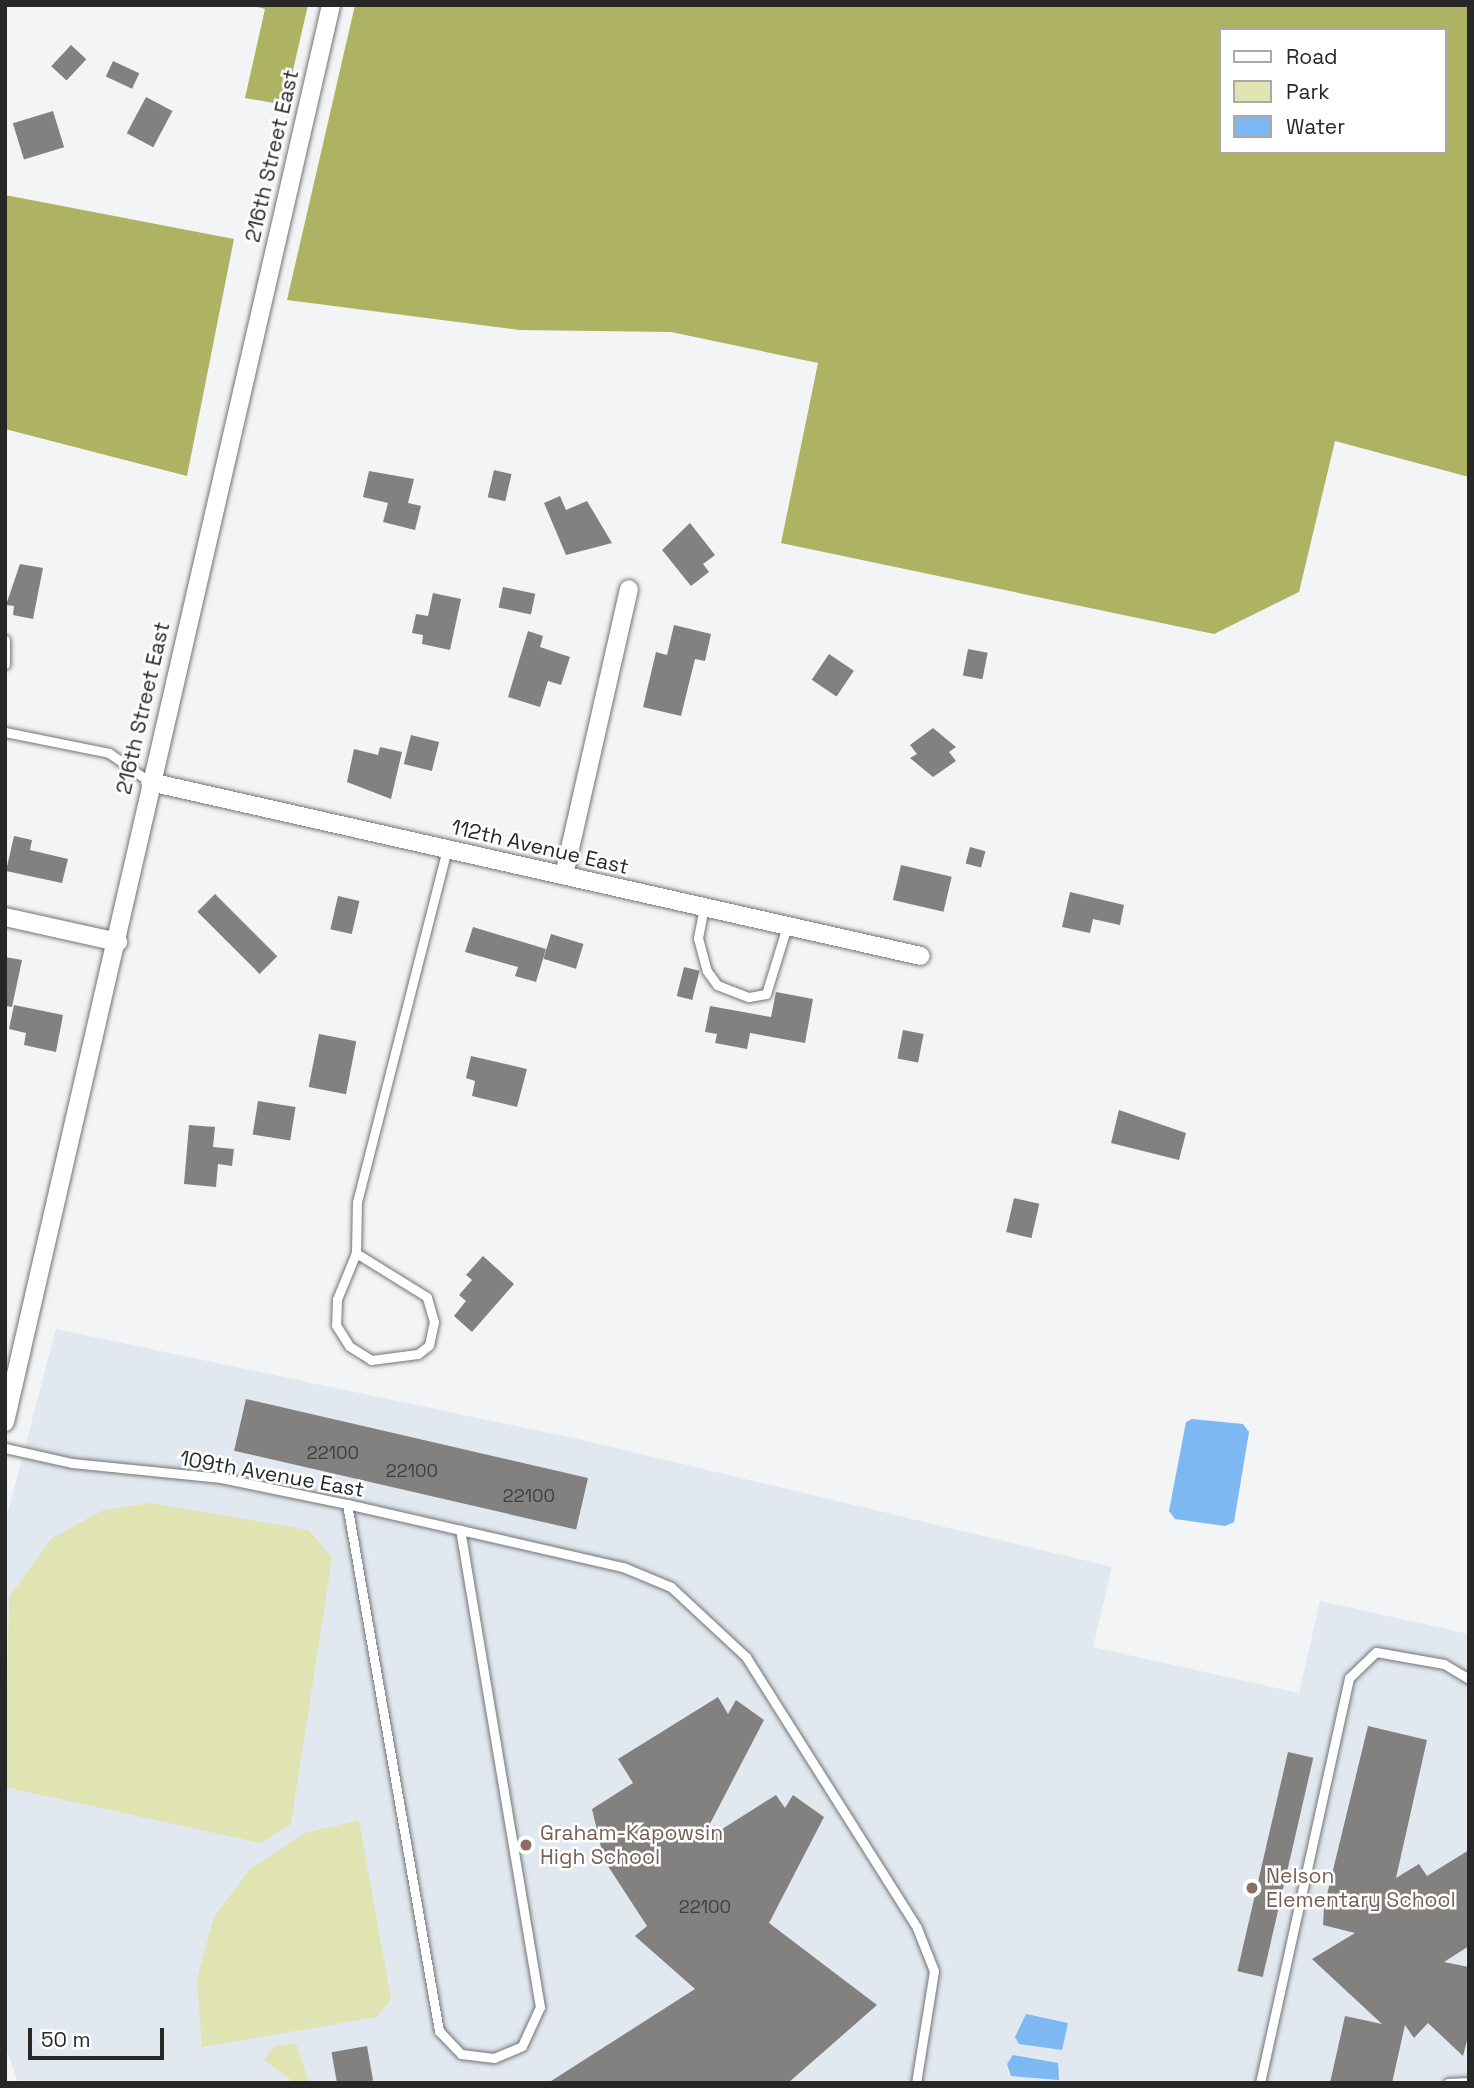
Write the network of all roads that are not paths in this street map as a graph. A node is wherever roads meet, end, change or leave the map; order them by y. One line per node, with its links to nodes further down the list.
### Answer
1 (331, 5): 6 (street, 216th Street East)
2 (629, 589): 8 (street)
3 (5, 640): 4 (lane)
4 (5, 664)
5 (5, 732): 6 (lane)
6 (149, 782): 7 (street, 112th Avenue East); 12 (street, 216th Street East)
7 (447, 849): 8 (street, 112th Avenue East); 14 (lane)
8 (564, 875): 9 (street, 112th Avenue East)
9 (704, 907): 11 (street, 112th Avenue East); 11 (lane)
10 (5, 917): 12 (street)
11 (788, 926): 13 (street, 112th Avenue East)
12 (118, 942): 15 (street, 216th Street East)
13 (921, 956)
14 (356, 1253): 14 (lane)
15 (5, 1422)
16 (5, 1448): 17 (lane, 109th Avenue East)
17 (347, 1504): 18 (lane, 109th Avenue East); 18 (lane)
18 (460, 1530): 21 (lane, 109th Avenue East)
19 (1469, 1679): 22 (lane)
20 (1469, 2082): 23 (lane)
21 (916, 2083)
22 (1260, 2083)
23 (1448, 2083)

